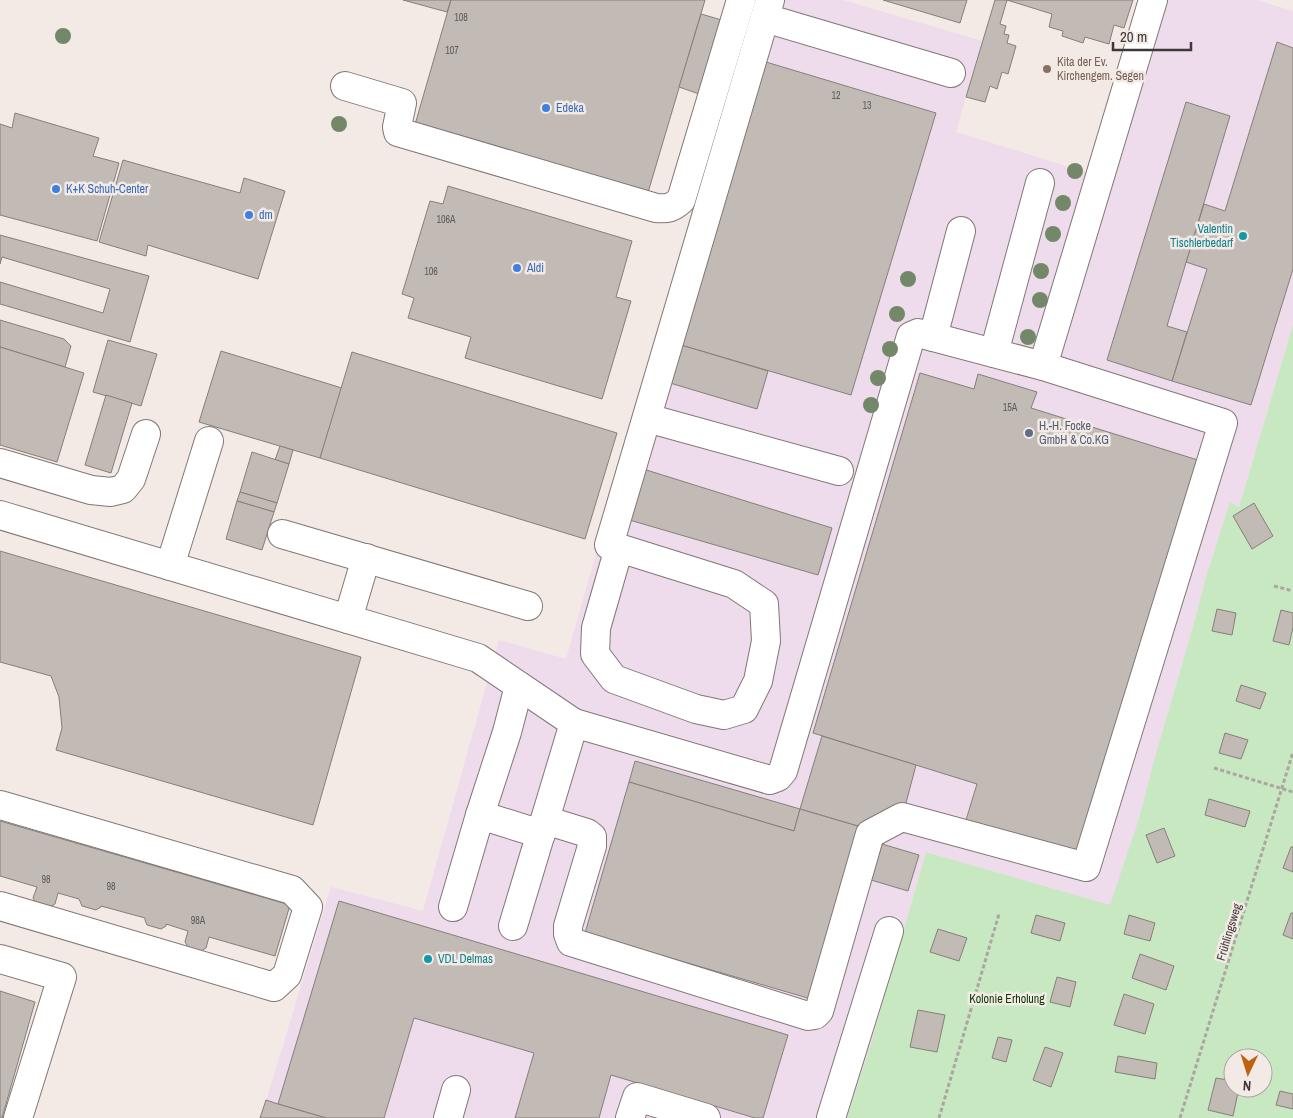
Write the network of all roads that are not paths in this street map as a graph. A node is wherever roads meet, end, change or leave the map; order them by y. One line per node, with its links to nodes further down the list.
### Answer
1 (741, 0): 5 (lane)
2 (1153, 0): 10 (lane)
3 (768, 9): 4 (lane); 11 (lane)
4 (951, 73)
5 (345, 86)
6 (1040, 182): 9 (lane)
7 (961, 231): 8 (lane)
8 (934, 337): 9 (lane); 24 (lane)
9 (994, 353): 10 (lane)
10 (1043, 366): 27 (lane)
11 (647, 418): 15 (lane); 18 (lane)
12 (146, 434): 14 (lane)
13 (209, 441): 20 (lane)
14 (0, 462)
15 (839, 471)
16 (0, 515): 20 (lane)
17 (282, 534): 19 (lane)
18 (619, 548): 18 (lane)
19 (366, 558): 21 (lane); 22 (lane)
20 (170, 566): 22 (lane)
21 (528, 606)
22 (348, 619): 23 (lane)
23 (519, 686): 24 (lane); 26 (lane)
24 (574, 723): 27 (lane)
25 (0, 805): 28 (lane)
26 (480, 815): 27 (lane); 29 (lane)
27 (543, 827): 30 (lane)
28 (0, 906)
29 (453, 907)
30 (513, 926)
31 (888, 931): 38 (lane)
32 (0, 959): 34 (lane)
33 (456, 1090): 35 (lane)
34 (18, 1118)
35 (448, 1118)
36 (630, 1118): 37 (lane)
37 (706, 1118)
38 (831, 1118)

